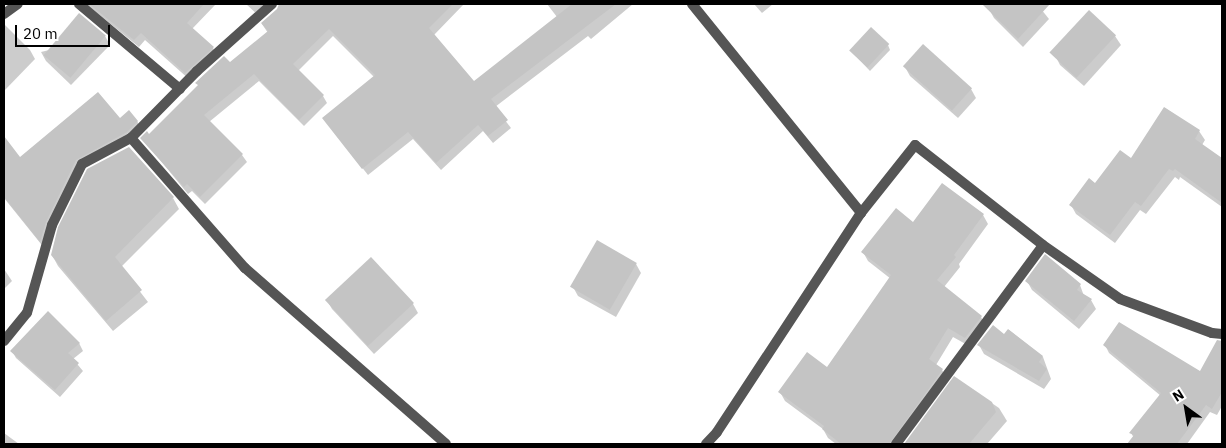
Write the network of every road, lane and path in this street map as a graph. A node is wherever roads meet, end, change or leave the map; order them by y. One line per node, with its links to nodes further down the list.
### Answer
1 (18, 4): 5 (street)
2 (79, 4): 6 (street)
3 (272, 4): 6 (street)
4 (692, 4): 8 (street)
5 (4, 14)
6 (180, 89): 7 (street)
7 (131, 138): 11 (street); 12 (street)
8 (861, 213): 9 (street); 13 (street)
9 (1044, 245): 10 (street); 14 (street)
10 (1222, 334)
11 (4, 342)
12 (446, 444)
13 (706, 444)
14 (896, 444)

